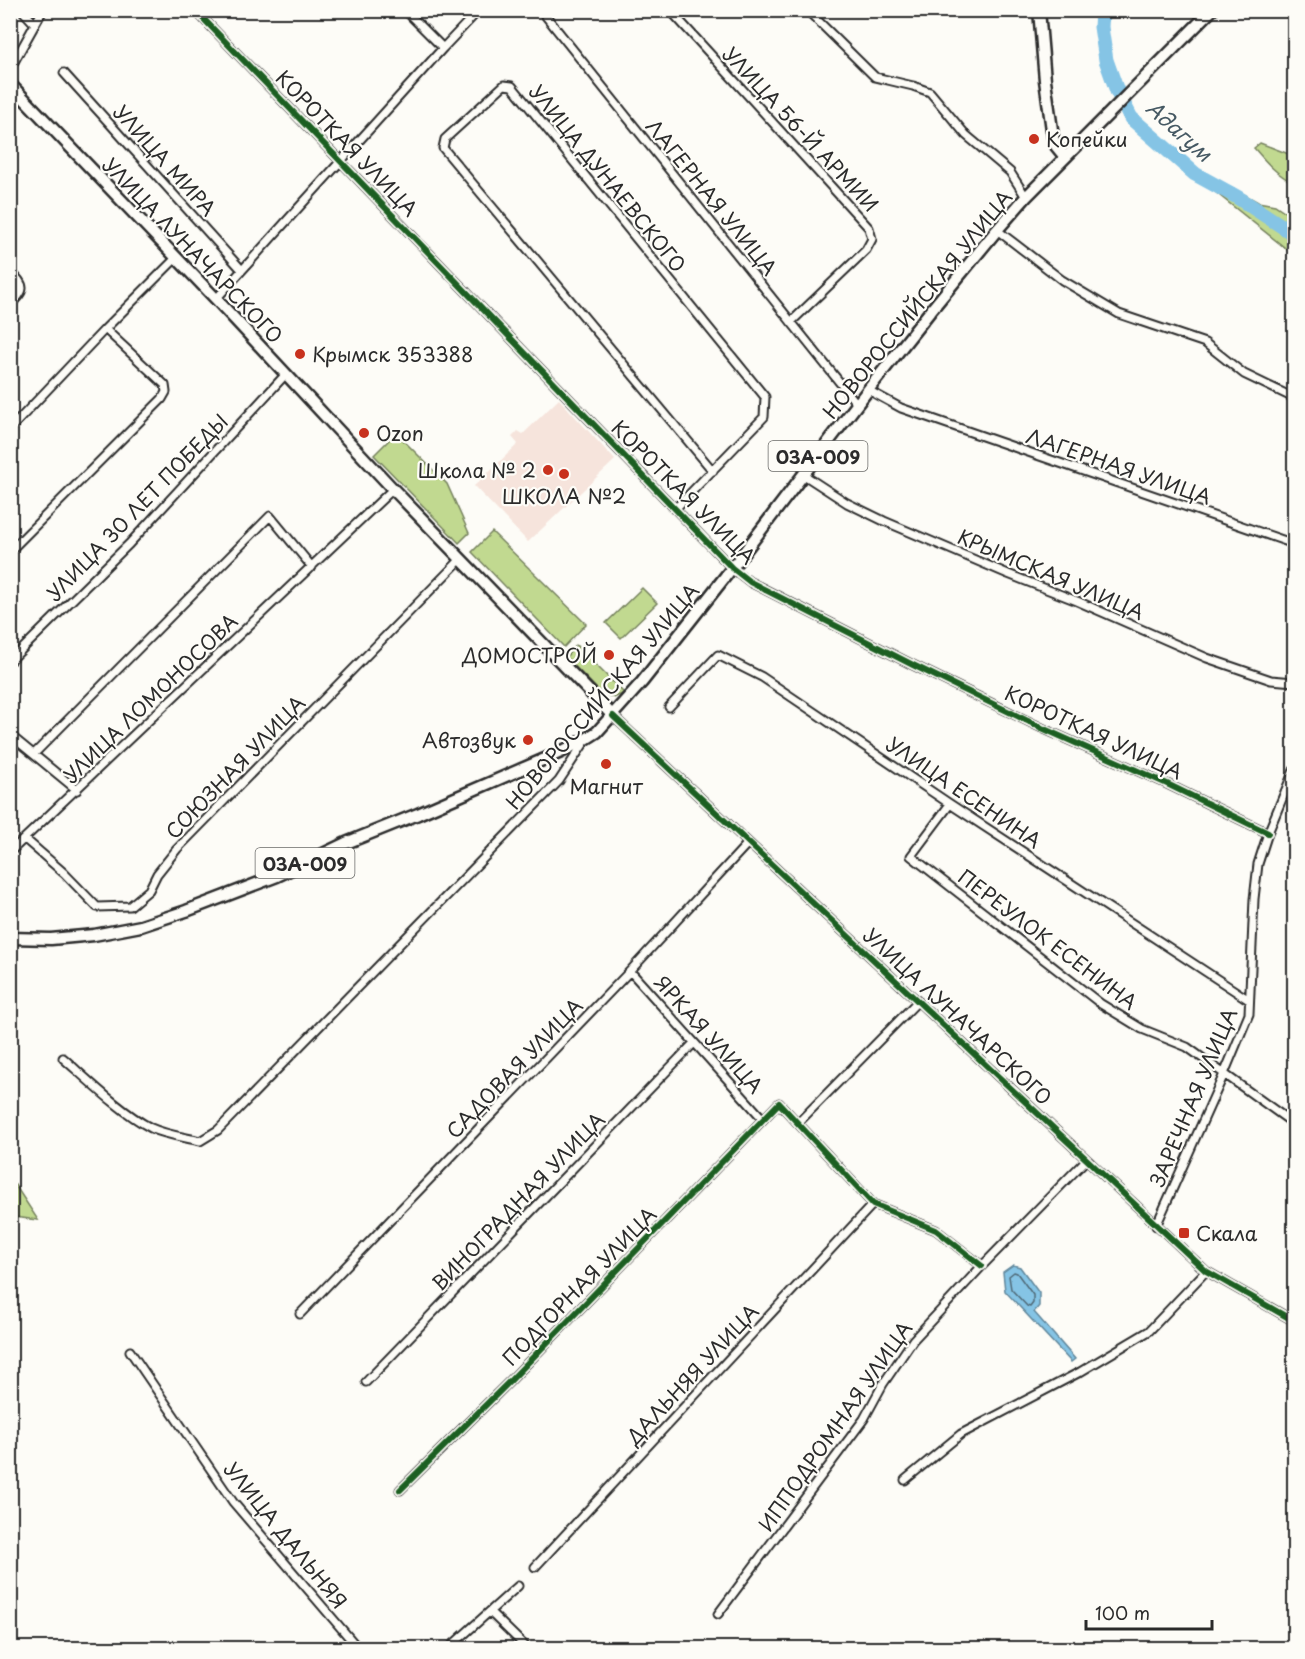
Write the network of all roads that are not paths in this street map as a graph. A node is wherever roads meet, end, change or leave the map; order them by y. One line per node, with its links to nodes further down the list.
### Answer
1 (22, 10): 11 (street)
2 (43, 10): 11 (street)
3 (195, 10): 17 (street, КОРОТКАЯ УЛИЦА)
4 (405, 10): 12 (street)
5 (479, 10): 12 (street)
6 (541, 10): 25 (street, ЛАГЕРНАЯ УЛИЦА)
7 (670, 10): 25 (street, УЛИЦА 56-Й АРМИИ)
8 (807, 10): 18 (street)
9 (1039, 10): 16 (main road)
10 (1212, 10): 16 (main road, НОВОРОССИЙСКАЯ УЛИЦА / 03А-009)
11 (36, 24): 13 (street)
12 (443, 48): 17 (street)
13 (10, 69)
14 (64, 73): 21 (street, УЛИЦА МИРА)
15 (11, 87): 20 (main road, УЛИЦА ЛУНАЧАРСКОГО)
16 (1065, 157): 18 (main road, НОВОРОССИЙСКАЯ УЛИЦА / 03А-009)
17 (342, 161): 21 (street); 35 (street, КОРОТКАЯ УЛИЦА)
18 (1026, 197): 19 (main road, НОВОРОССИЙСКАЯ УЛИЦА / 03А-009)
19 (997, 230): 28 (main road, НОВОРОССИЙСКАЯ УЛИЦА / 03А-009); 29 (street)
20 (176, 258): 23 (main road, УЛИЦА ЛУНАЧАРСКОГО); 26 (street)
21 (242, 270): 23 (street)
22 (10, 271): 24 (street)
23 (216, 299): 27 (main road, УЛИЦА ЛУНАЧАРСКОГО)
24 (10, 305)
25 (791, 322): 30 (street, ЛАГЕРНАЯ УЛИЦА)
26 (105, 328): 31 (street); 37 (street)
27 (286, 374): 34 (main road, УЛИЦА ЛУНАЧАРСКОГО); 41 (street, УЛИЦА 30 ЛЕТ ПОБЕДЫ)
28 (868, 390): 30 (main road, НОВОРОССИЙСКАЯ УЛИЦА / 03А-009); 36 (street, ЛАГЕРНАЯ УЛИЦА)
29 (1294, 398)
30 (857, 404): 33 (main road, НОВОРОССИЙСКАЯ УЛИЦА / 03А-009)
31 (10, 429)
32 (713, 471): 32 (street, УЛИЦА ДУНАЕВСКОГО); 35 (street)
33 (804, 475): 40 (main road, НОВОРОССИЙСКАЯ УЛИЦА / 03А-009); 42 (street, КРЫМСКАЯ УЛИЦА)
34 (393, 489): 38 (main road, УЛИЦА ЛУНАЧАРСКОГО); 39 (street, УЛИЦА ЛОМОНОСОВА)
35 (675, 509): 40 (street, КОРОТКАЯ УЛИЦА)
36 (1294, 544)
37 (10, 551)
38 (461, 559): 44 (main road, УЛИЦА ЛУНАЧАРСКОГО); 52 (street, СОЮЗНАЯ УЛИЦА)
39 (312, 567): 47 (street, УЛИЦА ЛОМОНОСОВА); 49 (street, УЛИЦА ЛОМОНОСОВА)
40 (732, 568): 44 (main road, НОВОРОССИЙСКАЯ УЛИЦА / 03А-009); 51 (street, КОРОТКАЯ УЛИЦА)
41 (10, 662)
42 (1294, 682)
43 (669, 707): 50 (street, УЛИЦА ЕСЕНИНА)
44 (613, 716): 46 (main road, НОВОРОССИЙСКАЯ УЛИЦА / 03А-009); 53 (street, УЛИЦА ЛУНАЧАРСКОГО)
45 (10, 735): 47 (street)
46 (586, 739): 55 (main road, 03А-009); 60 (street, НОВОРОССИЙСКАЯ УЛИЦА)
47 (34, 754): 49 (street)
48 (1294, 770): 51 (street, ЗАРЕЧНАЯ УЛИЦА)
49 (77, 790): 52 (street, УЛИЦА ЛОМОНОСОВА)
50 (950, 804): 57 (street, УЛИЦА ЕСЕНИНА); 61 (street, ПЕРЕУЛОК ЕСЕНИНА)
51 (1268, 833): 57 (street, ЗАРЕЧНАЯ УЛИЦА)
52 (25, 839): 54 (street, УЛИЦА ЛОМОНОСОВА)
53 (748, 843): 56 (street, САДОВАЯ УЛИЦА); 58 (street, УЛИЦА ЛУНАЧАРСКОГО)
54 (10, 852)
55 (10, 938)
56 (630, 971): 59 (street, ЯРКАЯ УЛИЦА); 71 (street, САДОВАЯ УЛИЦА)
57 (1249, 1000): 61 (street, ЗАРЕЧНАЯ УЛИЦА)
58 (918, 1001): 64 (street); 66 (street, УЛИЦА ЛУНАЧАРСКОГО)
59 (694, 1043): 63 (street, ЯРКАЯ УЛИЦА); 74 (street, ВИНОГРАДНАЯ УЛИЦА)
60 (63, 1058)
61 (1224, 1074): 65 (street); 68 (street, ЗАРЕЧНАЯ УЛИЦА)
62 (779, 1103): 63 (street, ПОДГОРНАЯ УЛИЦА); 64 (street, ЯРКАЯ УЛИЦА)
63 (763, 1119): 76 (street, ПОДГОРНАЯ УЛИЦА)
64 (798, 1123): 67 (street, ЯРКАЯ УЛИЦА)
65 (1294, 1124)
66 (1086, 1160): 68 (street, УЛИЦА ЛУНАЧАРСКОГО); 69 (street, ИППОДРОМНАЯ УЛИЦА)
67 (873, 1204): 69 (street, ЯРКАЯ УЛИЦА); 77 (street, ДАЛЬНЯЯ УЛИЦА)
68 (1156, 1226): 70 (street, УЛИЦА ЛУНАЧАРСКОГО)
69 (982, 1266): 80 (street, ИППОДРОМНАЯ УЛИЦА)
70 (1206, 1271): 72 (street, УЛИЦА ЛУНАЧАРСКОГО); 75 (street)
71 (300, 1314)
72 (1294, 1322)
73 (130, 1351): 81 (street, УЛИЦА ДАЛЬНЯЯ)
74 (366, 1382)
75 (905, 1480)
76 (400, 1490)
77 (535, 1568)
78 (518, 1586): 79 (street)
79 (490, 1612): 82 (street); 83 (street)
80 (718, 1614)
81 (358, 1648)
82 (449, 1648)
83 (527, 1648)

